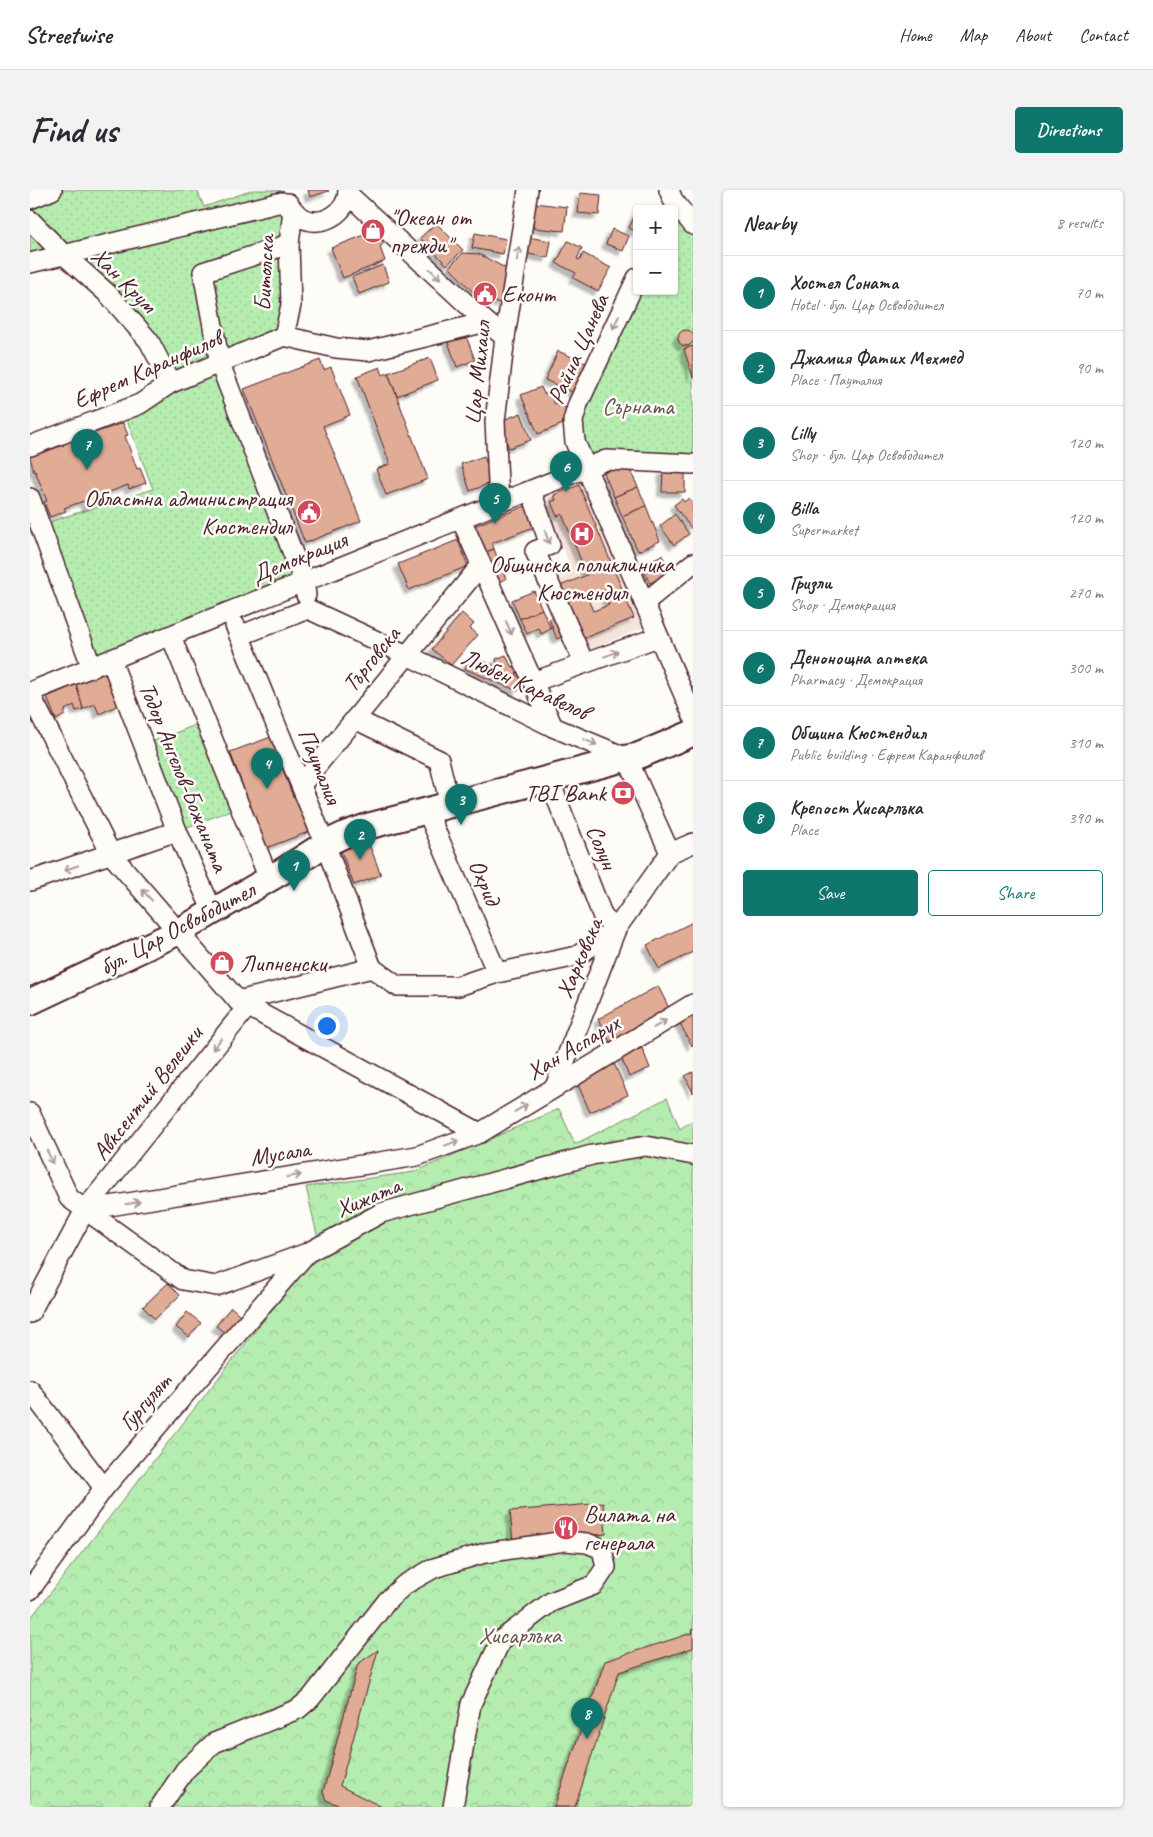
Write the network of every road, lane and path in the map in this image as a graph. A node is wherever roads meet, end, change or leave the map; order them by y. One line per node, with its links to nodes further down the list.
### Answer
1 (52, 190): 5 (street)
2 (285, 190): 7 (street)
3 (528, 190): 16 (street, Цар Михаил, one-way to 3)
4 (348, 192): 7 (street); 14 (street, one-way to 14)
5 (30, 199)
6 (670, 200): 9 (street)
7 (293, 211): 10 (street, Битолска); 11 (street)
8 (30, 220): 11 (street, Хан Крум)
9 (693, 225)
10 (289, 244): 15 (street, Битолска); 17 (street)
11 (63, 254): 12 (street); 18 (street, Хан Крум)
12 (30, 264)
13 (633, 287): 21 (street, Райна Цанева, one-way to 21)
14 (486, 322): 15 (street); 16 (street)
15 (284, 336): 17 (street, Ефрем Каранфилов)
16 (505, 337): 24 (street, Цар Михаил)
17 (220, 364): 18 (street, Ефрем Каранфилов); 28 (street)
18 (171, 383): 19 (street, Ефрем Каранфилов)
19 (30, 446)
20 (693, 464): 21 (street, Демокрация)
21 (586, 468): 22 (street, Демокрация); 29 (street, Райна Цанева)
22 (531, 491): 24 (street, Демокрация); 37 (street, one-way to 37)
23 (30, 498): 38 (street)
24 (499, 503): 25 (street, Демокрация)
25 (461, 519): 27 (street); 28 (street, Демокрация)
26 (693, 563): 29 (street)
27 (481, 565): 35 (street, Търговска); 39 (street, one-way to 39)
28 (304, 582): 30 (street); 31 (street, Демокрация)
29 (644, 603): 34 (street, Райна Цанева)
30 (308, 608): 33 (street); 35 (street, Любен Kаравелов)
31 (230, 612): 32 (street, Демокрация); 33 (street, Пауталия)
32 (171, 636): 36 (street, Демокрация); 55 (street)
33 (239, 636): 48 (street, Пауталия)
34 (658, 637): 37 (street, one-way to 34); 41 (street, Райна Цанева)
35 (407, 655): 42 (street, Търговска); 44 (street, Любен Kаравелов)
36 (111, 660): 38 (street, Демокрация); 50 (street, Тодор Ангелов-Божаната)
37 (584, 663): 39 (street)
38 (92, 668): 40 (street, Демокрация)
39 (532, 682): 44 (street)
40 (30, 693): 54 (street)
41 (693, 716)
42 (355, 719): 48 (street, Търговска); 49 (street, Охрид)
43 (693, 723): 46 (main road)
44 (553, 727): 46 (street, Любен Kаравелов, one-way to 46)
45 (693, 733): 46 (main road, бул. Цар Освободител)
46 (627, 758): 47 (main road, бул. Цар Освободител); 53 (street)
47 (549, 779): 49 (main road, бул. Цар Освободител); 58 (street, Солун)
48 (301, 785): 52 (street, Пауталия)
49 (438, 808): 52 (main road, бул. Цар Освободител); 61 (street, Охрид)
50 (177, 831): 54 (street); 57 (street, Тодор Ангелов-Божаната)
51 (693, 843): 53 (street)
52 (325, 844): 55 (main road, бул. Цар Освободител); 60 (street, Пауталия)
53 (670, 853): 58 (street, Харковска)
54 (111, 854): 56 (street, one-way to 56); 59 (street, one-way to 54)
55 (269, 879): 57 (main road, бул. Цар Освободител)
56 (30, 881)
57 (213, 912): 59 (main road, бул. Цар Освободител)
58 (616, 928): 61 (street); 65 (street, Харковска)
59 (178, 932): 62 (main road, бул. Цар Освободител); 63 (street)
60 (372, 968): 61 (street); 63 (street)
61 (497, 973)
62 (30, 1002)
63 (243, 1004): 67 (street); 69 (street, Авксентий Велешки, one-way to 69)
64 (693, 1004): 65 (street, Хан Аспарух, one-way to 64)
65 (555, 1088): 67 (street, Хан Аспарух, one-way to 65)
66 (30, 1113): 69 (street, Хижата, one-way to 69)
67 (480, 1133): 69 (street, Мусала, one-way to 67)
68 (693, 1155): 70 (street, Хижата)
69 (85, 1210): 70 (street, Хижата); 71 (street, Авксентий Велешки)
70 (307, 1253): 73 (street, Гургулят)
71 (30, 1312)
72 (30, 1390): 73 (street)
73 (104, 1488): 74 (street, Гургулят)
74 (30, 1590)
75 (160, 1807): 76 (street)
76 (453, 1807)

